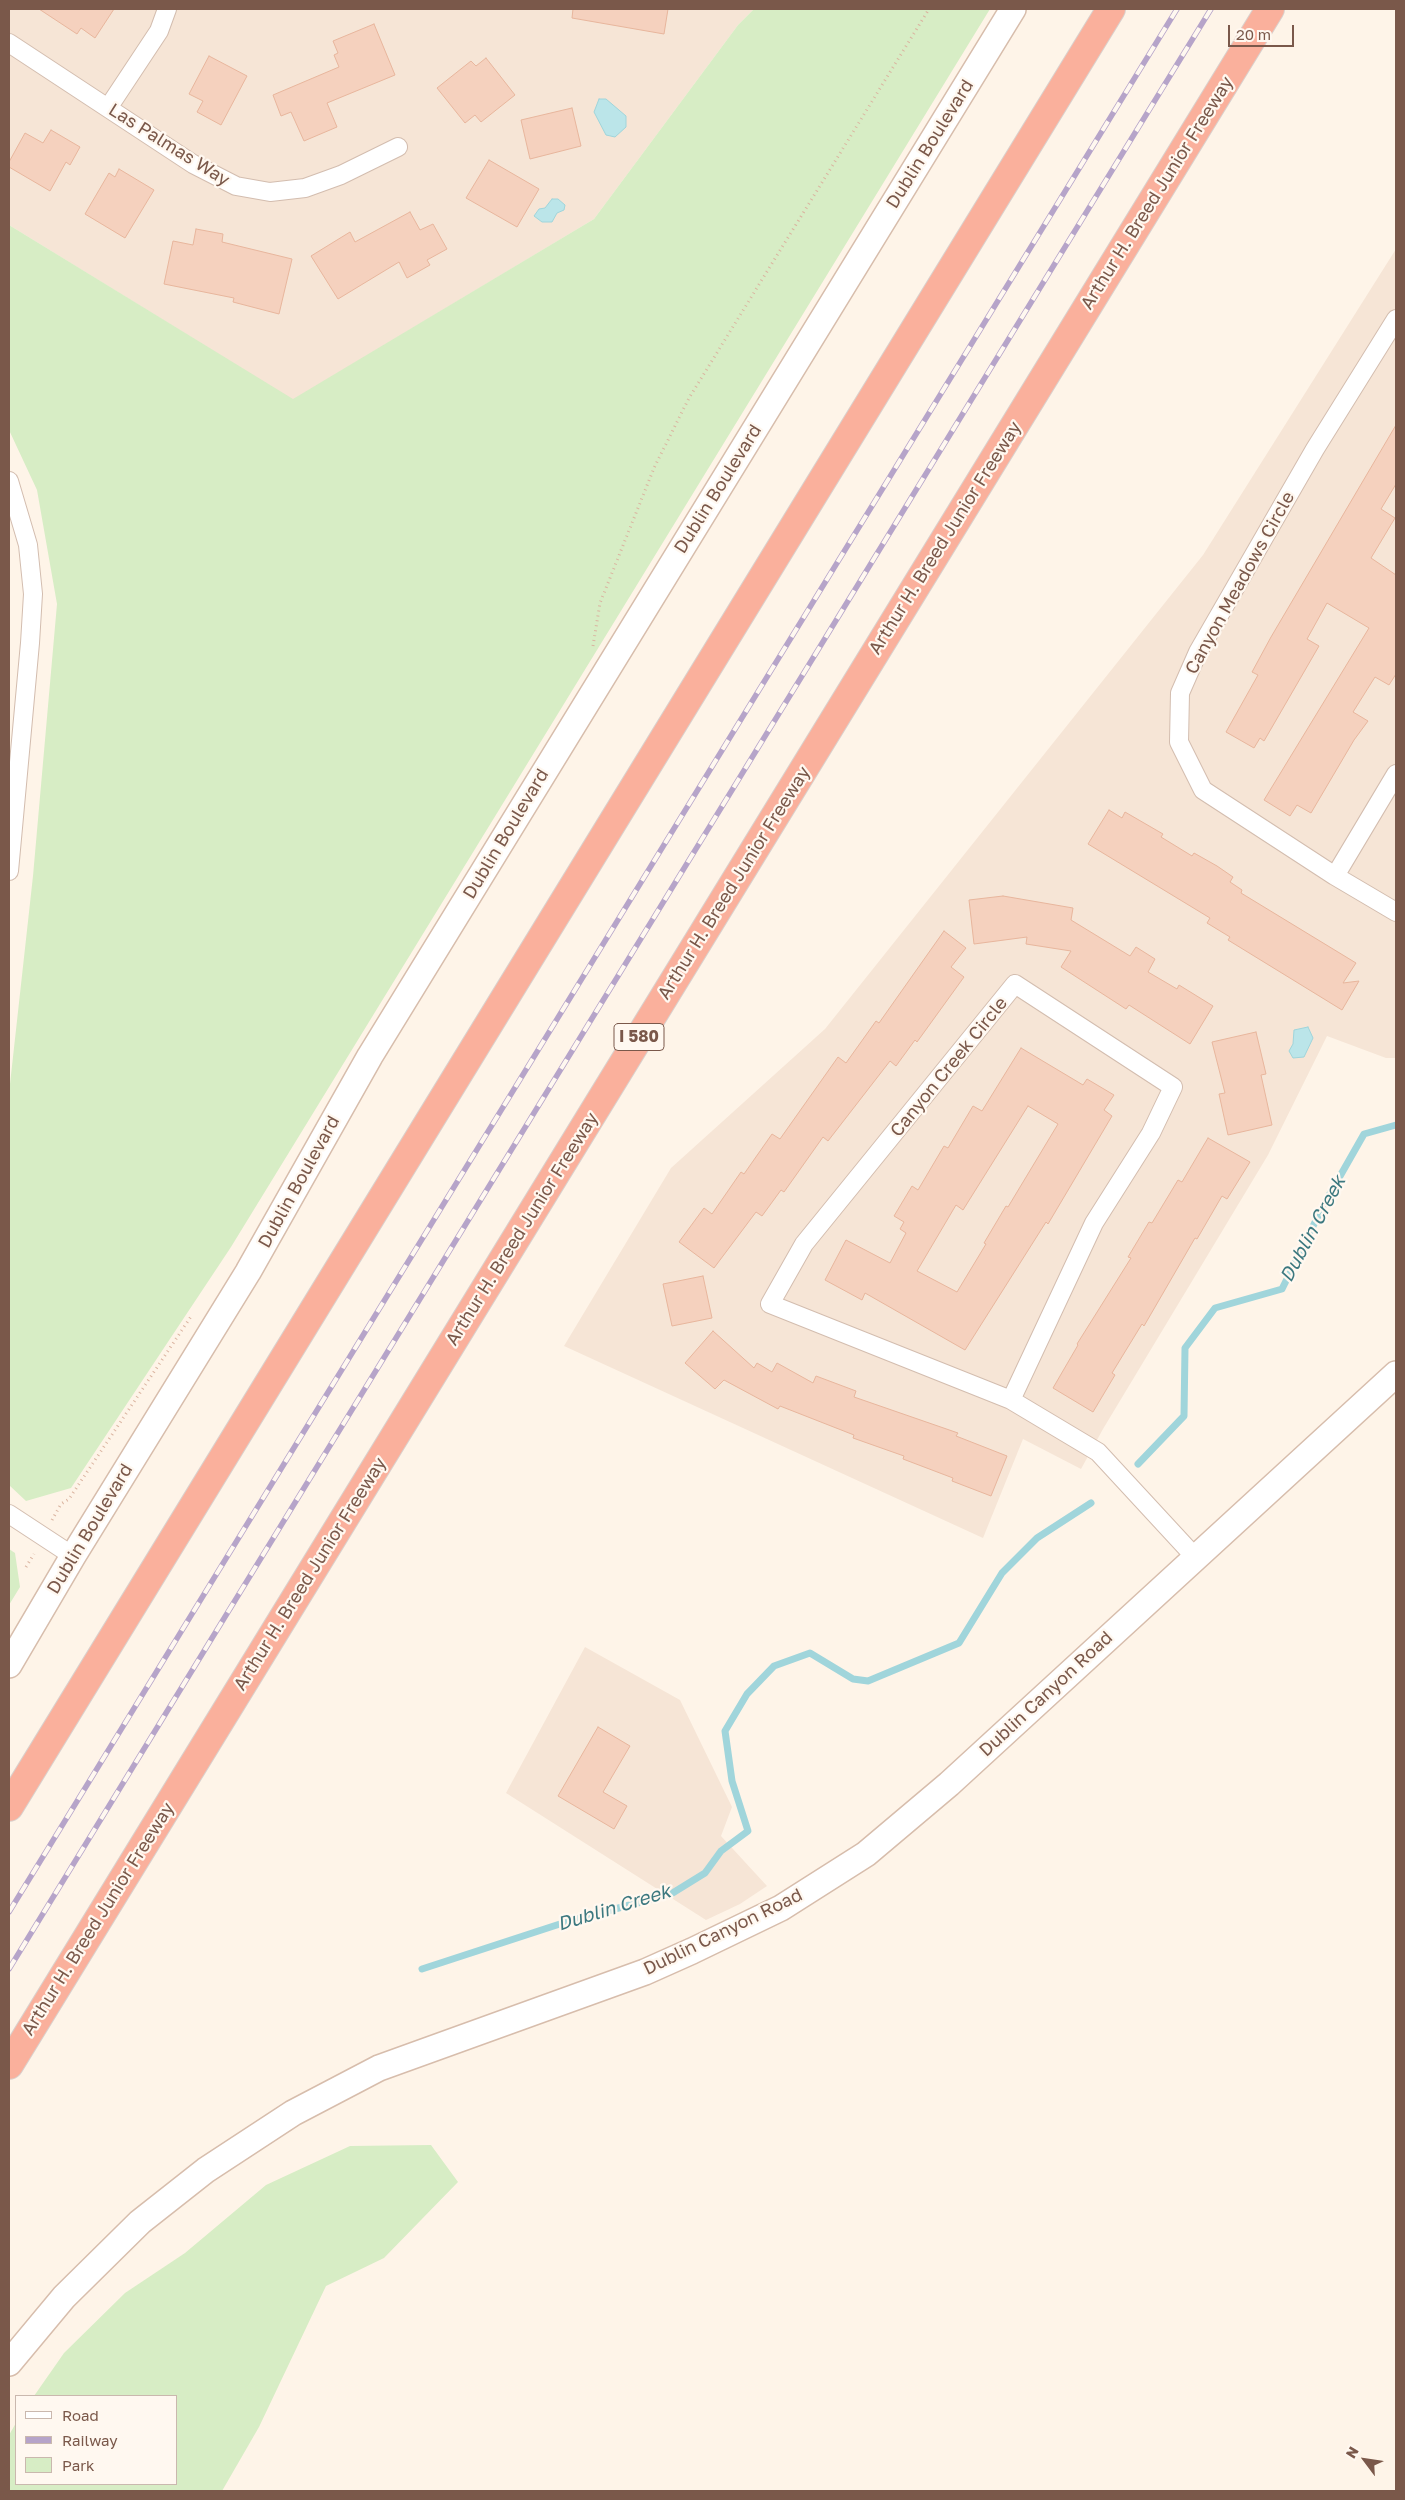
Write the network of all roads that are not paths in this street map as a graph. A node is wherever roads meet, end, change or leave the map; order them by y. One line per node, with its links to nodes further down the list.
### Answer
1 (167, 9): 6 (street)
2 (1013, 9): 17 (street, Dublin Boulevard)
3 (1111, 9): 20 (highway)
4 (1270, 9): 21 (highway, Arthur H. Breed Junior Freeway / I 580)
5 (9, 43): 6 (street, Las Palmas Way)
6 (108, 108): 7 (street, Las Palmas Way)
7 (398, 147)
8 (1396, 319): 12 (street, Canyon Meadows Circle)
9 (9, 481): 11 (street)
10 (1396, 774): 12 (street)
11 (9, 871)
12 (1335, 876): 13 (street, Canyon Meadows Circle)
13 (1396, 912)
14 (1396, 1374): 18 (street, Dublin Canyon Road)
15 (1011, 1400): 15 (street, Canyon Creek Circle); 18 (street, Canyon Creek Circle)
16 (9, 1514): 17 (street)
17 (73, 1556): 19 (street, Dublin Boulevard)
18 (1195, 1557): 22 (street, Dublin Canyon Road)
19 (9, 1665)
20 (9, 1807)
21 (9, 2065)
22 (9, 2363)

